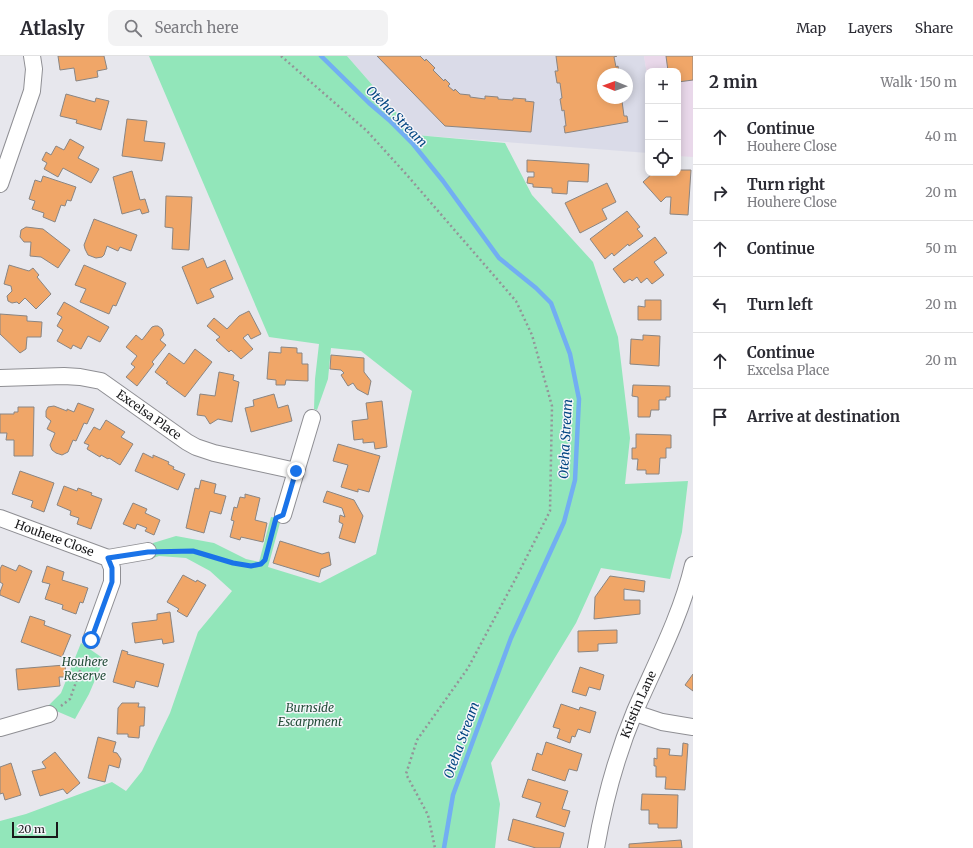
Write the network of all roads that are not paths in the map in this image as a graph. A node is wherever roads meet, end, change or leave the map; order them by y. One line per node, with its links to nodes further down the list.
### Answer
1 (32, 56): 2 (street)
2 (2, 175)
3 (0, 378): 5 (street, Excelsa Place)
4 (312, 418): 5 (street)
5 (296, 471): 6 (street)
6 (283, 515)
7 (0, 518): 9 (street, Houhere Close)
8 (148, 552): 9 (street, Houhere Close)
9 (108, 558): 11 (street, Houhere Close)
10 (693, 565): 12 (street, Kristin Lane)
11 (91, 640)
12 (635, 713): 14 (street); 16 (street, Kristin Lane)
13 (49, 714): 15 (street)
14 (693, 727)
15 (0, 728)
16 (596, 848)

